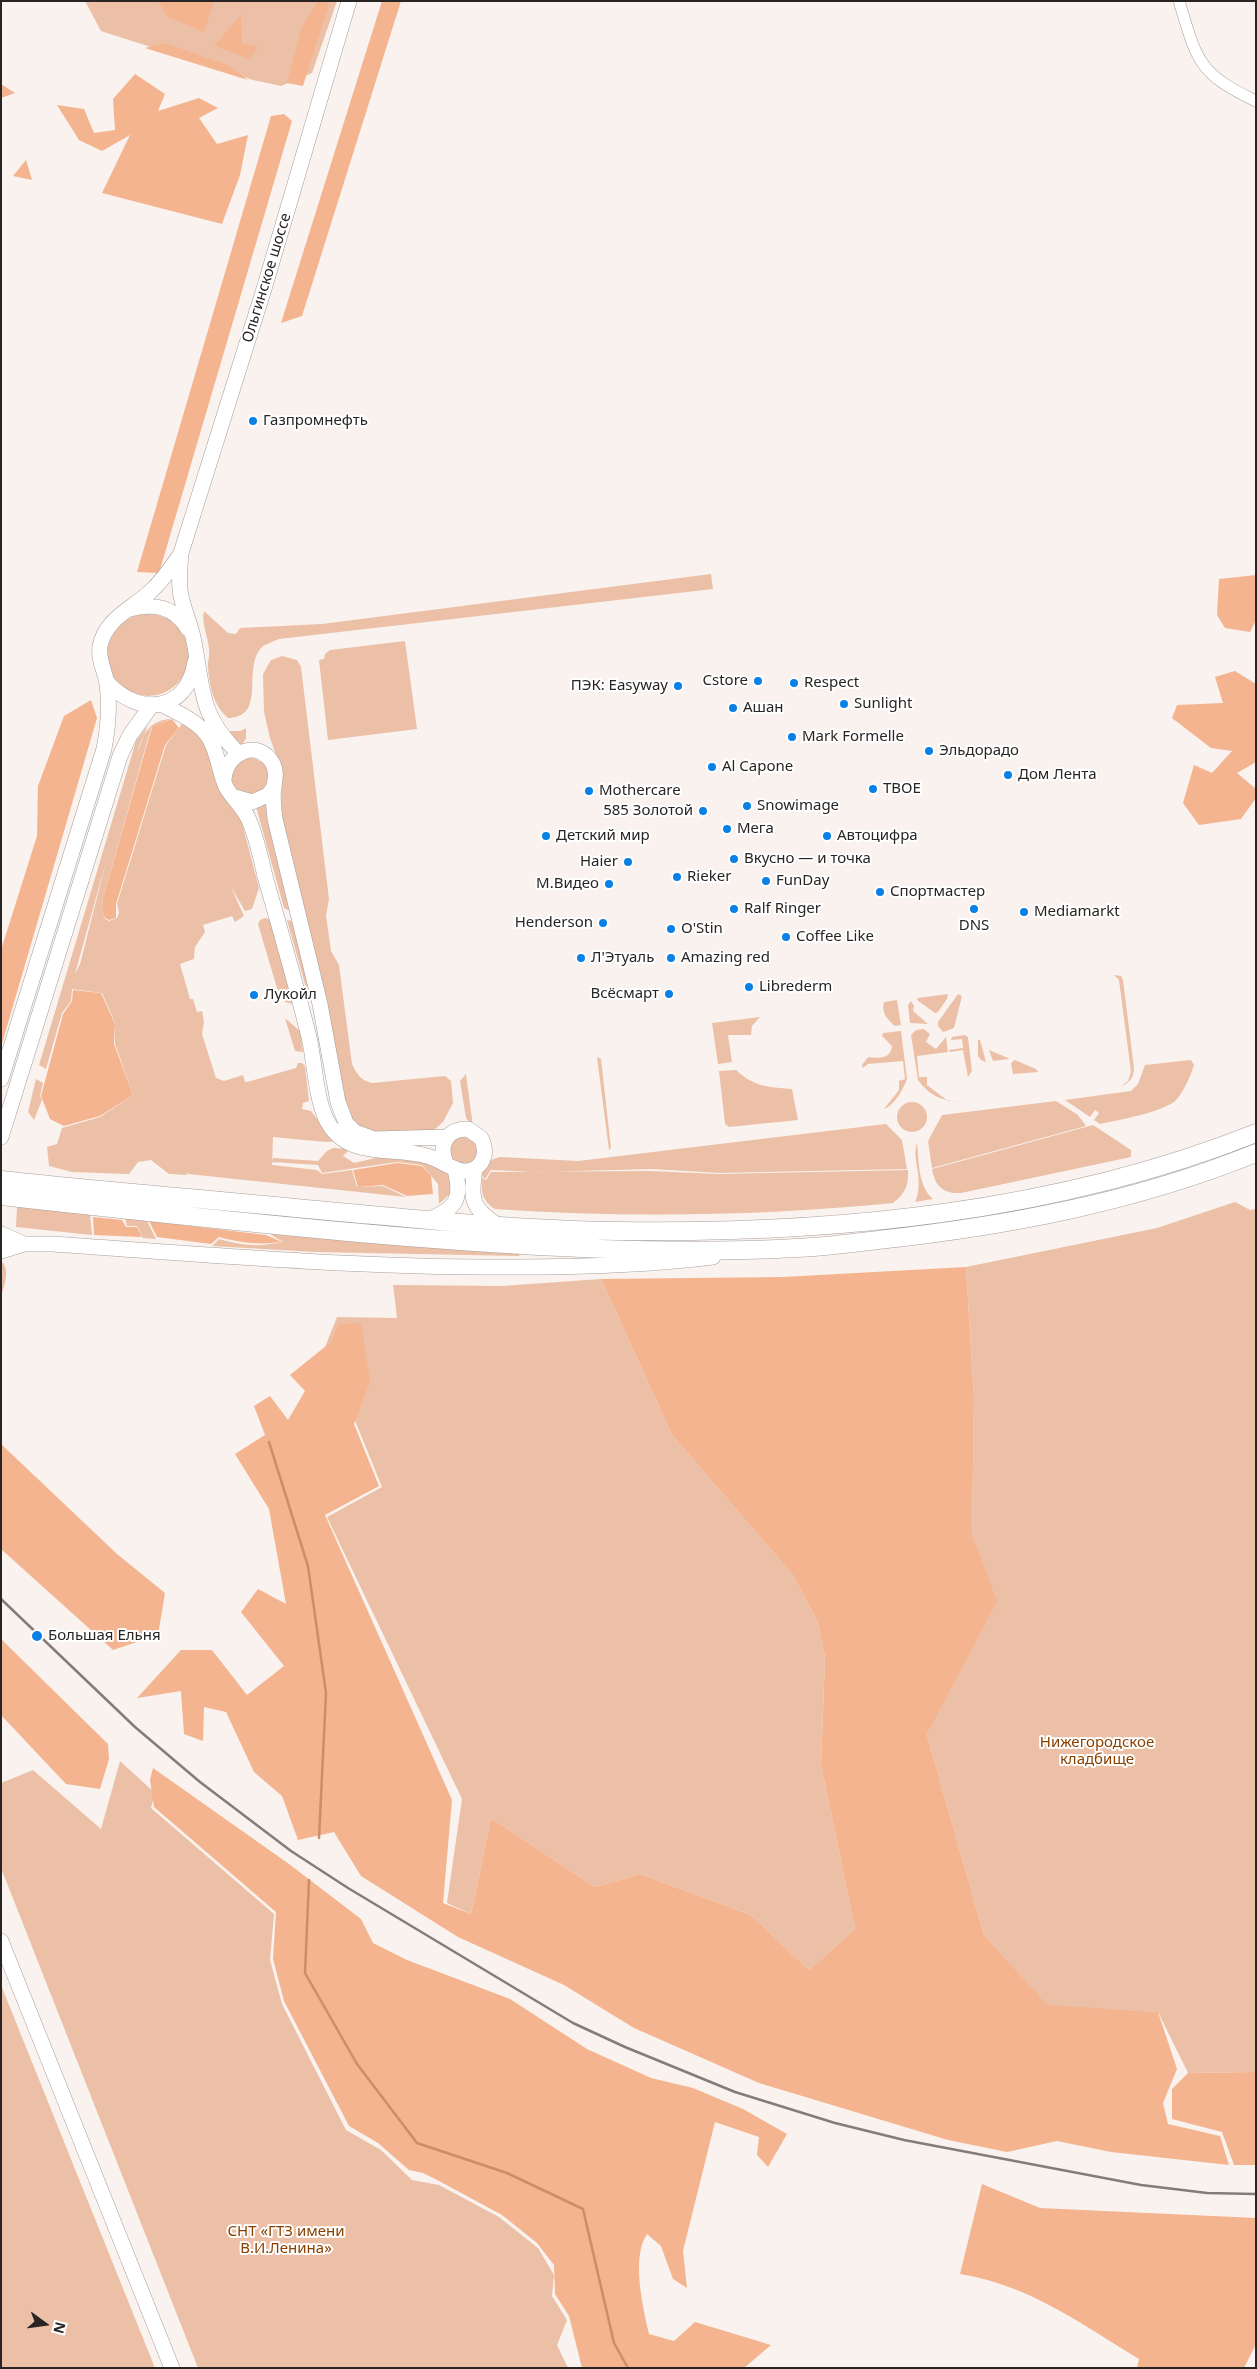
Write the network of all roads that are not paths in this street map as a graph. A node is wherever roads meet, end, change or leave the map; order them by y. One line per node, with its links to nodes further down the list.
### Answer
1 (349, 1): 4 (main road, Ольгинское шоссе)
2 (1179, 1): 3 (street)
3 (1256, 101)
4 (181, 553): 5 (main road); 6 (main road)
5 (130, 609): 6 (main road); 8 (main road)
6 (193, 636): 7 (main road)
7 (196, 654): 9 (main road); 10 (main road)
8 (107, 682): 9 (main road); 14 (main road)
9 (157, 706): 11 (main road); 16 (main road)
10 (238, 753): 11 (main road); 12 (main road)
11 (224, 779): 13 (main road)
12 (274, 787): 13 (main road); 17 (main road)
13 (235, 797): 19 (main road)
14 (1, 1079)
15 (1256, 1133): 24 (main road)
16 (1, 1137)
17 (446, 1137): 19 (main road); 20 (main road)
18 (1256, 1153): 27 (main road)
19 (450, 1167): 20 (main road); 23 (main road)
20 (475, 1168): 24 (main road)
21 (1, 1180): 22 (main road)
22 (15, 1192): 23 (main road); 27 (main road)
23 (428, 1220): 24 (main road)
24 (499, 1226)
25 (1, 1234): 26 (main road)
26 (24, 1244): 27 (main road); 28 (main road)
27 (776, 1249)
28 (1, 1250)
29 (1, 1941): 30 (main road)
30 (172, 2368)

